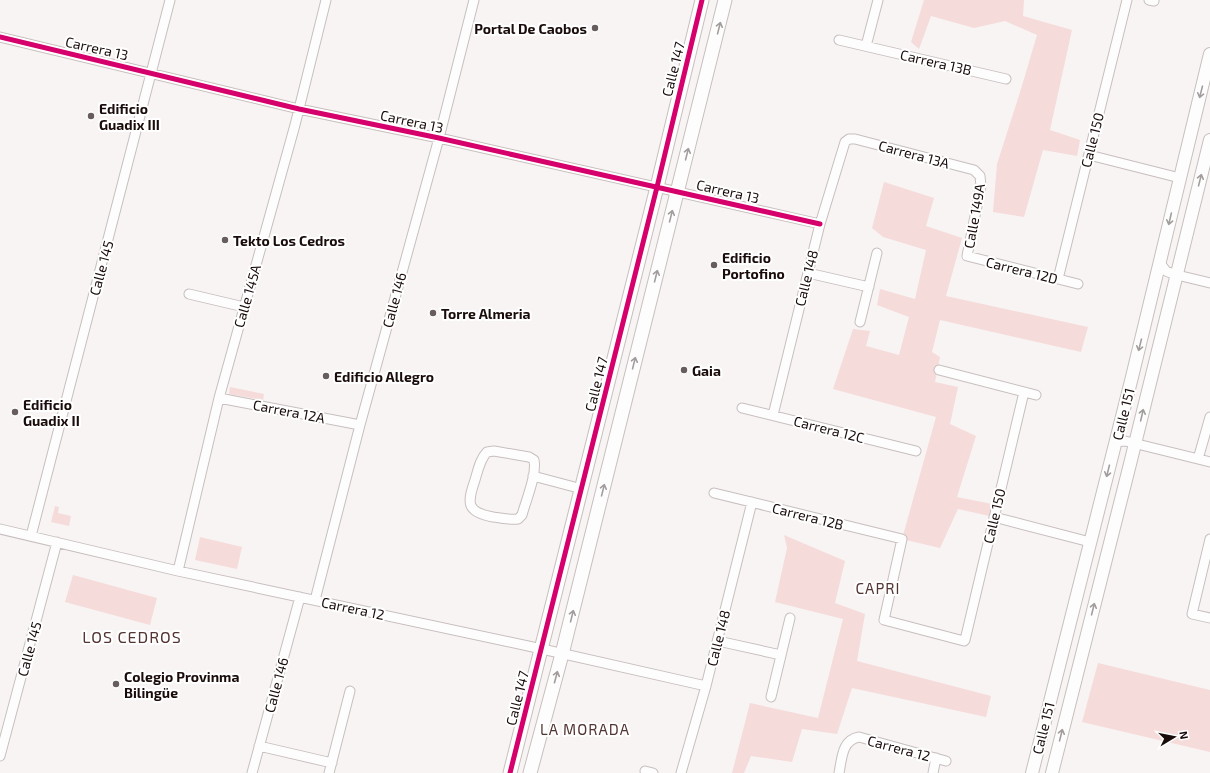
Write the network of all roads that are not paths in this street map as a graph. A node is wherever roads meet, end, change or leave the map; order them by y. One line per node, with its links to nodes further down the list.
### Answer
1 (170, 0): 12 (street, Calle 145)
2 (326, 0): 14 (street, Calle 145A)
3 (474, 0): 15 (street, Calle 146)
4 (702, 0): 21 (main road, Calle 147)
5 (726, 0): 22 (main road, one-way to 5)
6 (878, 0): 10 (street)
7 (1127, 0): 18 (street, Calle 150)
8 (0, 37): 12 (street, Carrera 13)
9 (839, 40): 10 (street, Carrera 13B)
10 (866, 46): 13 (street, Carrera 13B)
11 (1210, 54): 20 (street, Calle 151, one-way to 20)
12 (151, 73): 14 (street, Carrera 13); 57 (street, Calle 145)
13 (1006, 79)
14 (299, 109): 15 (street, Carrera 13); 34 (street, Calle 145A)
15 (439, 138): 21 (street, Carrera 13); 45 (street, Calle 146)
16 (1210, 140): 28 (street, Calle 151, one-way to 16)
17 (845, 142): 19 (street, Carrera 13A); 23 (street, Calle 148)
18 (1088, 155): 20 (street); 29 (street, Calle 150)
19 (980, 176): 25 (street, Calle 149A)
20 (1180, 178): 26 (street, Calle 151, one-way to 26)
21 (657, 187): 22 (street, Carrera 13); 52 (main road, Calle 147)
22 (677, 192): 23 (street, Carrera 13); 70 (main road, one-way to 22)
23 (820, 224): 27 (street, Calle 148)
24 (877, 253): 32 (street)
25 (967, 256): 29 (street, Carrera 12D)
26 (1160, 263): 28 (street); 37 (street, Calle 151, one-way to 37)
27 (808, 273): 32 (street); 43 (street, Calle 148)
28 (1177, 275): 30 (street); 38 (street, Calle 151)
29 (1058, 279): 31 (street, Carrera 12D)
30 (1210, 282)
31 (1078, 284)
32 (869, 287): 35 (street)
33 (189, 294): 34 (street)
34 (244, 307): 41 (street, Calle 145A)
35 (860, 322)
36 (939, 370): 39 (street)
37 (1132, 377): 38 (street); 46 (street, Calle 151)
38 (1149, 385): 47 (street, Calle 151, one-way to 38)
39 (1024, 392): 40 (street); 55 (street, Calle 150)
40 (1036, 395)
41 (219, 398): 45 (street, Carrera 12A); 61 (street, Calle 145A)
42 (742, 408): 43 (street, Carrera 12C)
43 (772, 415): 48 (street, Carrera 12C)
44 (1210, 417): 49 (street)
45 (360, 425): 64 (street, Calle 146)
46 (1115, 442): 47 (street); 60 (street, Calle 151, one-way to 60)
47 (1135, 444): 49 (street); 88 (street, Calle 151, one-way to 47)
48 (916, 451)
49 (1198, 459): 50 (street)
50 (1210, 462)
51 (533, 476): 51 (street); 52 (street)
52 (582, 489): 69 (main road, Calle 147)
53 (714, 493): 54 (street, Carrera 12B)
54 (752, 502): 67 (street, Carrera 12B); 68 (street, Calle 148)
55 (994, 518): 60 (street); 67 (street, Calle 150)
56 (0, 529): 57 (street, Carrera 12)
57 (31, 536): 59 (street, Carrera 12)
58 (1210, 539): 62 (street)
59 (58, 542): 61 (street, Carrera 12); 76 (street, Calle 145)
60 (1090, 542): 87 (street, Calle 151)
61 (178, 571): 63 (street, Carrera 12)
62 (1206, 575): 66 (street)
63 (300, 597): 64 (street, Carrera 12); 75 (street, Calle 146)
64 (315, 600): 69 (street, Carrera 12)
65 (790, 618): 71 (street)
66 (1210, 618)
67 (884, 620)
68 (718, 641): 71 (street); 72 (street, Calle 148)
69 (542, 649): 70 (street, Carrera 12); 82 (main road, Calle 147)
70 (562, 654): 72 (street, Carrera 12); 83 (main road, one-way to 70)
71 (781, 655): 74 (street)
72 (706, 686): 84 (street, Calle 148)
73 (350, 691): 79 (street)
74 (772, 698)
75 (259, 746): 79 (street); 80 (street, Calle 146)
76 (0, 756)
77 (936, 758): 78 (street, Carrera 12); 85 (street, Carrera 12); 86 (street)
78 (946, 760)
79 (332, 763): 81 (street)
80 (252, 773)
81 (329, 773)
82 (510, 773)
83 (530, 773)
84 (681, 773)
85 (839, 773)
86 (932, 773)
87 (1032, 773)
88 (1052, 773)

